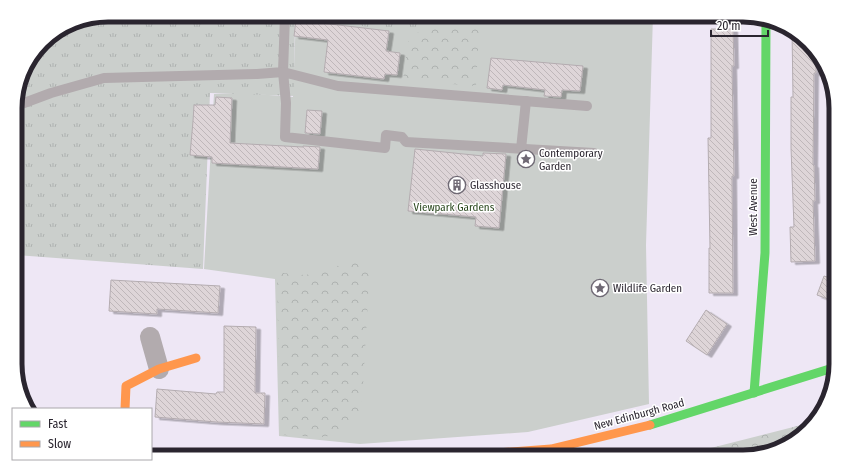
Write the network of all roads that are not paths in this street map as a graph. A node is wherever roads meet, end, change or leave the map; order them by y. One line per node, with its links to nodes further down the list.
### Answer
1 (285, 22): 3 (lane)
2 (766, 25): 13 (street, West Avenue)
3 (284, 72): 4 (lane); 5 (lane); 7 (lane)
4 (526, 101): 6 (lane); 7 (lane)
5 (22, 104)
6 (587, 106)
7 (521, 149): 8 (lane)
8 (594, 153)
9 (150, 337): 11 (street)
10 (196, 358): 11 (street)
11 (159, 369): 14 (street)
12 (829, 369): 13 (street, New Edinburgh Road)
13 (754, 393): 15 (street, New Edinburgh Road)
14 (125, 408)
15 (538, 450)

